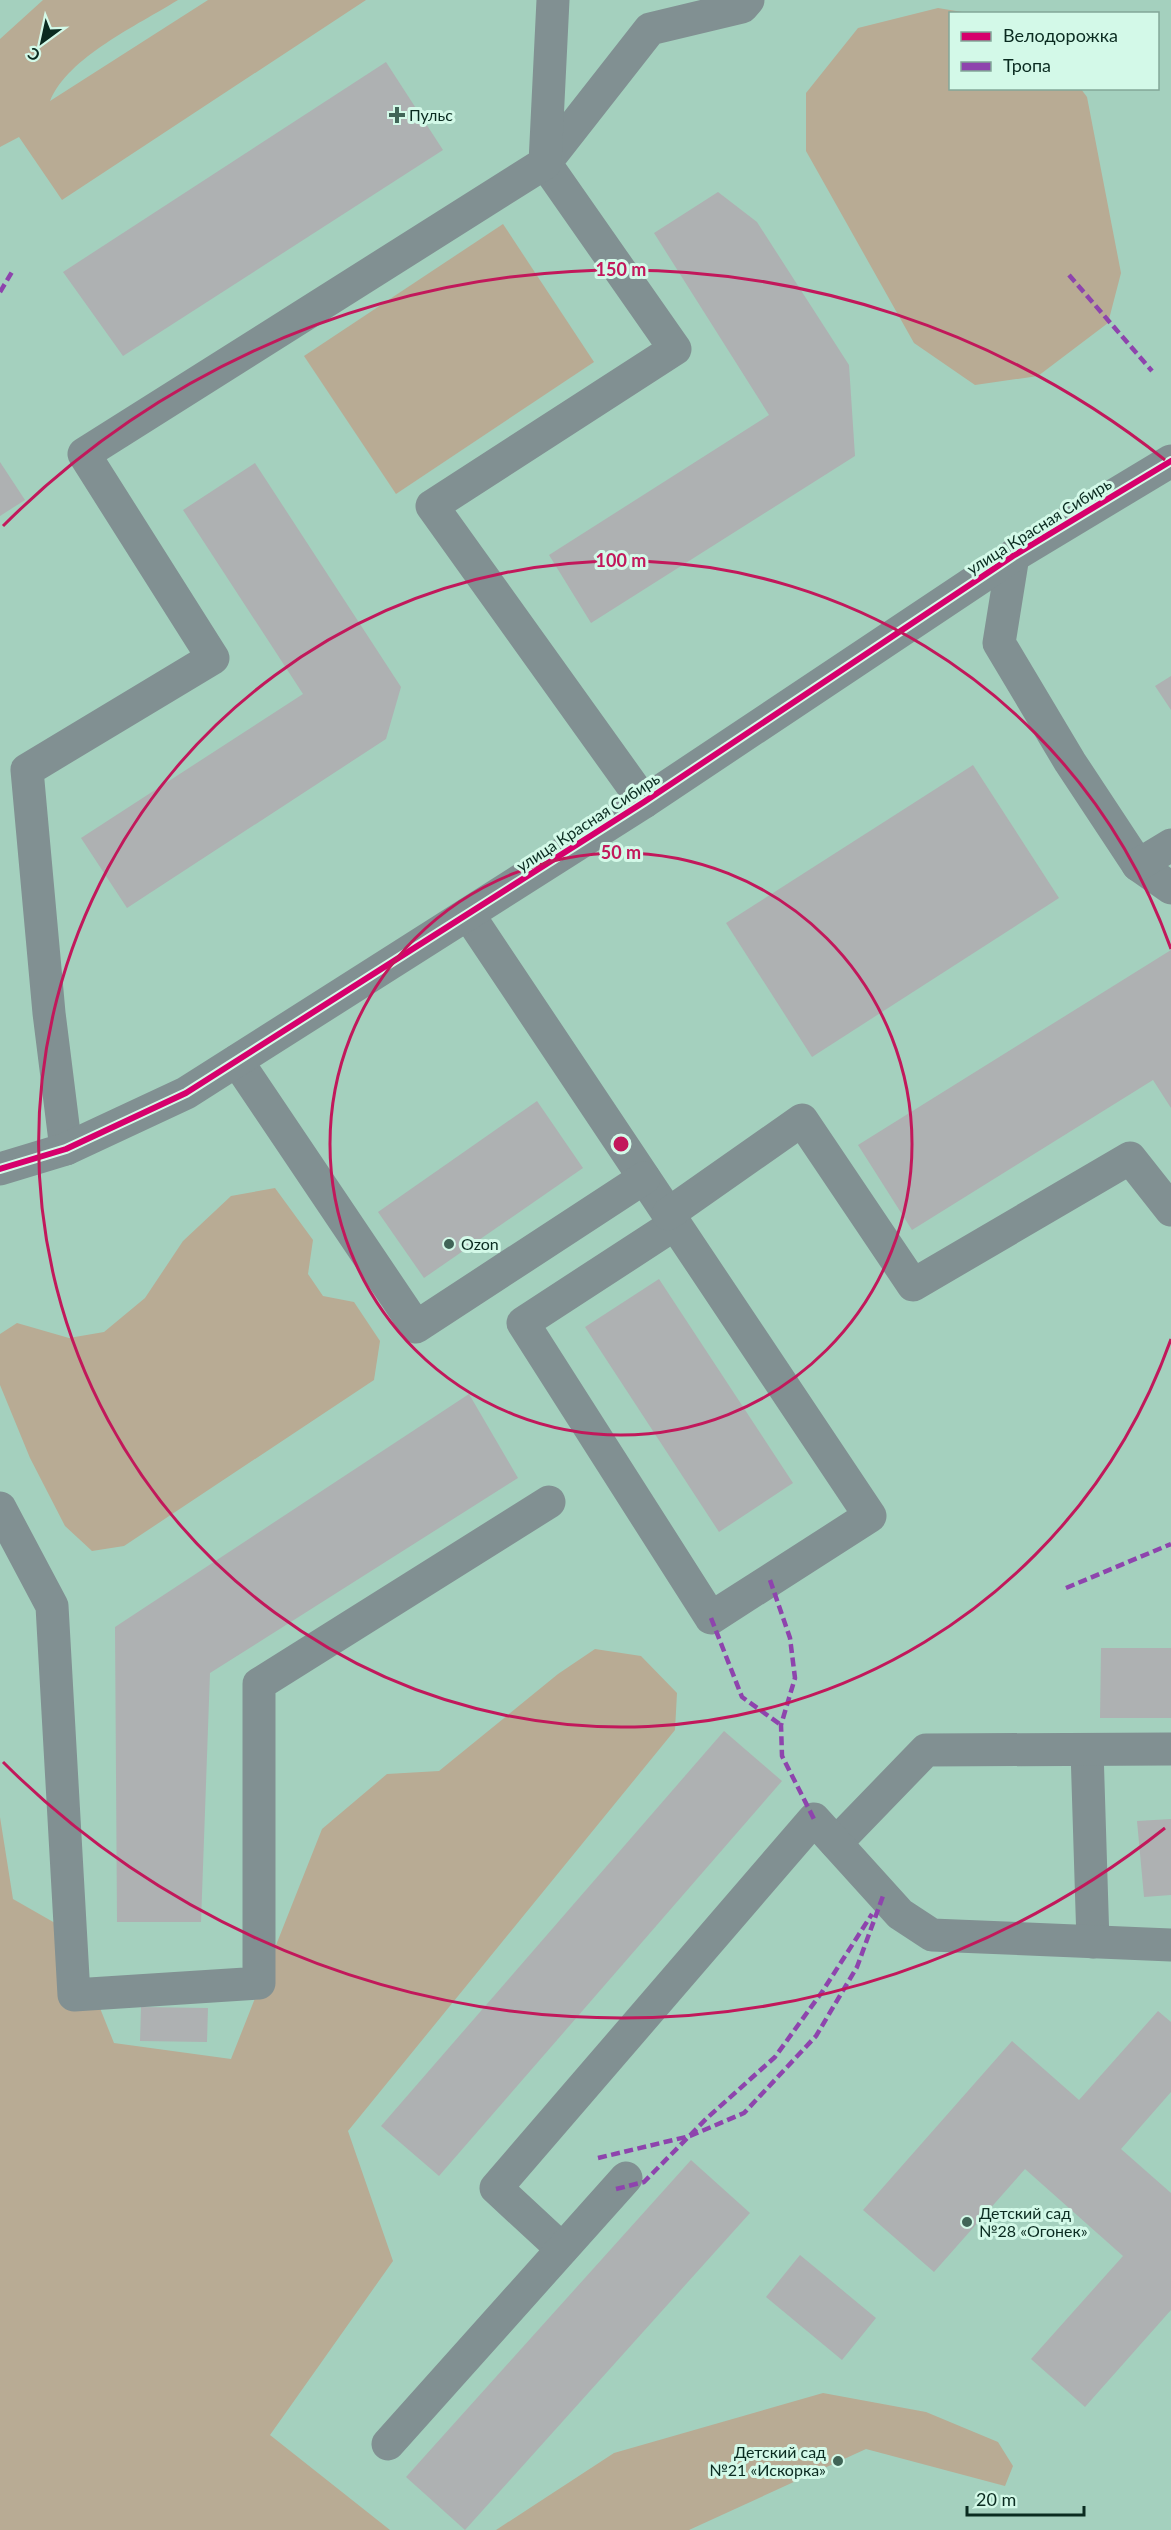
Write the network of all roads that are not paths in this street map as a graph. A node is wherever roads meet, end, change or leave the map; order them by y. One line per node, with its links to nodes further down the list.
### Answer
1 (553, 0): 3 (street)
2 (748, 0): 3 (street)
3 (545, 163): 6 (street); 12 (street)
4 (1171, 461): 5 (street, улица Красная Сибирь)
5 (1013, 556): 6 (street, улица Красная Сибирь); 8 (street)
6 (644, 802): 10 (street, улица Красная Сибирь)
7 (1171, 845): 8 (street)
8 (1138, 865): 9 (street)
9 (1171, 888)
10 (468, 914): 11 (street, улица Красная Сибирь); 14 (street)
11 (237, 1061): 12 (street, улица Красная Сибирь); 14 (street)
12 (66, 1149): 13 (street, улица Красная Сибирь)
13 (2, 1166)
14 (644, 1178): 16 (street)
15 (1171, 1210): 16 (street)
16 (672, 1219): 16 (street)
17 (549, 1502): 18 (street)
18 (0, 1508)
19 (1171, 1749): 20 (street)
20 (1087, 1750): 21 (street); 22 (street)
21 (836, 1844): 22 (street); 25 (street)
22 (1093, 1942): 23 (street)
23 (1171, 1945)
24 (626, 2178): 25 (street)
25 (562, 2249): 26 (street)
26 (388, 2444)

